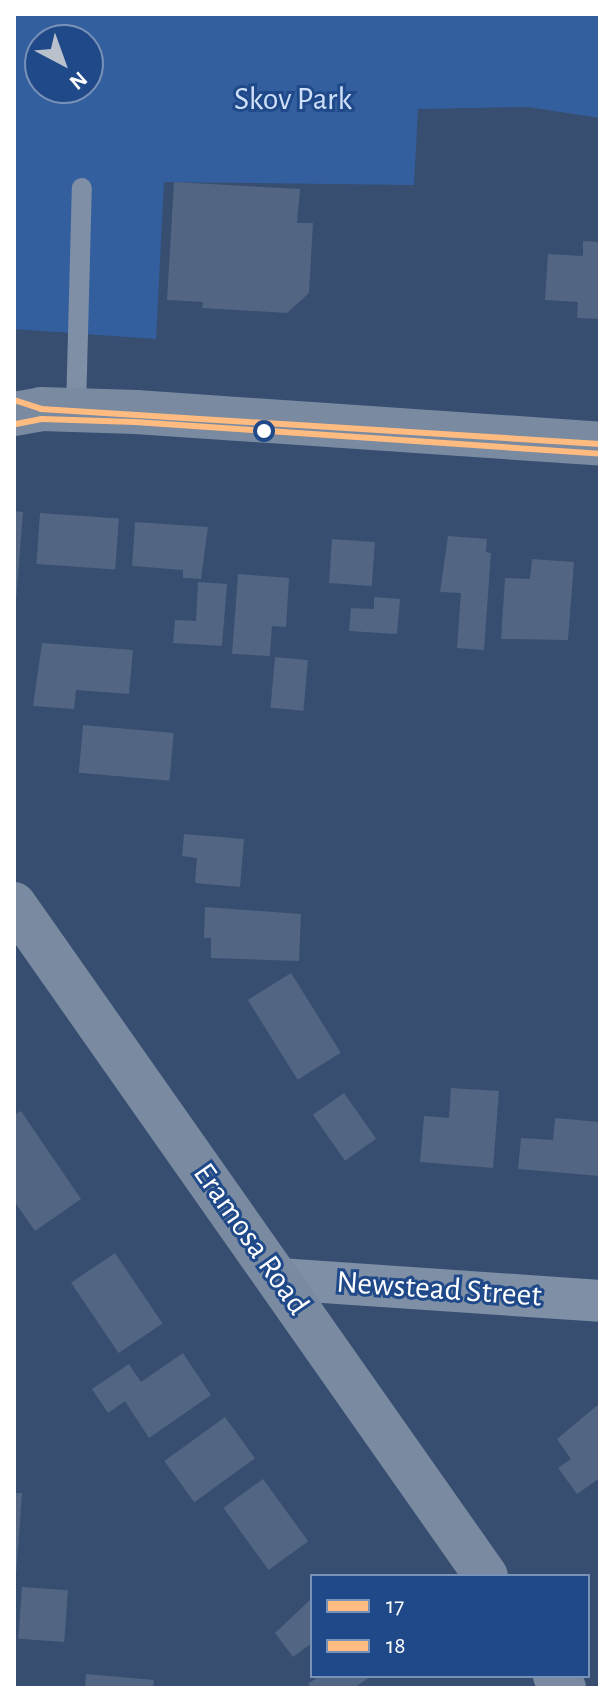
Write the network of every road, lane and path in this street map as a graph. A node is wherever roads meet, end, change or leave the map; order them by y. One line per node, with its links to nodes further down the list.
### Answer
1 (82, 188): 2 (lane)
2 (36, 408): 3 (main road)
3 (600, 444)
4 (14, 904): 5 (main road, Eramosa Road)
5 (279, 1279): 6 (street, Newstead Street); 7 (main road, Eramosa Road)
6 (600, 1301)
7 (485, 1574)

